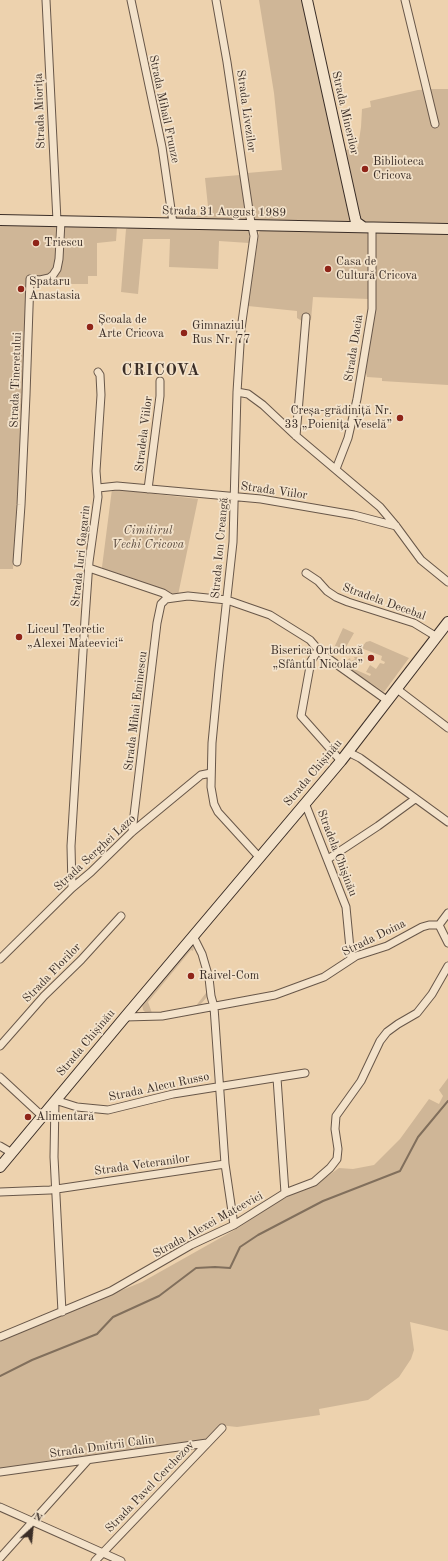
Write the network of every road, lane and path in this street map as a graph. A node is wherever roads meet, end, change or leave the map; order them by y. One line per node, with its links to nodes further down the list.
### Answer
1 (46, 0): 8 (street, Strada Miorița)
2 (131, 0): 9 (street, Strada Mihail Frunze)
3 (216, 0): 10 (street, Strada Livezilor)
4 (307, 0): 11 (street, Strada Minerilor)
5 (405, 0): 6 (street)
6 (436, 124)
7 (0, 220): 8 (street, Strada 31 August 1989)
8 (59, 221): 9 (street, Strada 31 August 1989); 23 (street, Strada Tineretului)
9 (173, 223): 10 (street, Strada 31 August 1989)
10 (252, 225): 11 (street, Strada 31 August 1989); 16 (street, Strada Ion Creangă)
11 (368, 228): 12 (street, Strada 31 August 1989); 18 (street, Strada Dacia)
12 (448, 229)
13 (306, 318): 17 (street)
14 (98, 372): 19 (street, Strada Iuri Gagarin)
15 (160, 381): 20 (street, Stradela Viilor)
16 (237, 392): 17 (street); 21 (street, Strada Ion Creangă)
17 (296, 436): 18 (street)
18 (336, 469): 22 (street)
19 (98, 488): 20 (street, Strada Viilor); 24 (street, Strada Iuri Gagarin)
20 (148, 489): 21 (street, Strada Viilor)
21 (236, 497): 22 (street, Strada Viilor); 28 (street, Strada Ion Creangă)
22 (396, 526): 26 (street)
23 (17, 562)
24 (89, 568): 27 (street); 44 (street, Strada Iuri Gagarin)
25 (306, 573): 30 (street, Stradela Decebal)
26 (448, 582)
27 (171, 598): 28 (street); 41 (street, Strada Mihai Eminescu)
28 (227, 600): 31 (street); 37 (street, Strada Ion Creangă)
29 (448, 622): 30 (street, Strada Chișinău)
30 (437, 637): 32 (street, Strada Chișinău)
31 (318, 650): 33 (street); 36 (street)
32 (397, 689): 33 (street, Strada Chișinău); 34 (street)
33 (388, 701): 35 (street, Strada Chișinău)
34 (448, 728)
35 (348, 752): 36 (street, Strada Chișinău); 38 (street)
36 (341, 761): 39 (street, Strada Chișinău)
37 (211, 773): 41 (street, Strada Serghei Lazo); 42 (street, Strada Ion Creangă)
38 (415, 799): 40 (street); 43 (street)
39 (305, 803): 42 (street, Strada Chișinău); 43 (street, Stradela Chişinău)
40 (448, 822)
41 (132, 832): 44 (street, Strada Serghei Lazo)
42 (259, 857): 48 (street, Strada Chișinău)
43 (328, 859): 51 (street, Stradela Chişinău)
44 (72, 888): 50 (street, Strada Serghei Lazo)
45 (448, 913): 47 (street)
46 (121, 916): 55 (street, Strada Florilor)
47 (438, 925): 49 (street); 51 (street, Strada Doina)
48 (193, 936): 53 (street); 54 (street, Strada Chișinău)
49 (448, 943)
50 (0, 959)
51 (351, 959): 53 (street, Strada Doina)
52 (448, 966): 68 (street, Strada Alexei Mateevici)
53 (214, 1007): 54 (street, Strada Doina); 59 (street)
54 (125, 1017): 60 (street, Strada Chișinău)
55 (0, 1046)
56 (304, 1073): 58 (street, Strada Alecu Russo)
57 (0, 1077): 61 (street)
58 (277, 1078): 59 (street, Strada Alecu Russo); 68 (street)
59 (221, 1086): 60 (street, Strada Alecu Russo); 64 (street, Strada Alecu Russo)
60 (55, 1100): 61 (street, Strada Chișinău); 66 (street)
61 (42, 1116): 63 (street, Strada Chișinău)
62 (0, 1146): 63 (street)
63 (12, 1153): 65 (street, Strada Chișinău)
64 (225, 1164): 66 (street, Strada Veteranilor); 69 (street)
65 (0, 1167)
66 (55, 1189): 67 (street, Strada Veteranilor); 70 (street)
67 (0, 1192)
68 (285, 1193): 69 (street, Strada Alexei Mateevici)
69 (234, 1225): 70 (street, Strada Alexei Mateevici)
70 (62, 1312): 71 (street, Strada Alexei Mateevici)
71 (0, 1337)
72 (222, 1428): 73 (street, Strada Pavel Cerchezov)
73 (207, 1443): 74 (street, Strada Dmitrii Calin); 78 (street, Strada Pavel Cerchezov)
74 (88, 1460): 75 (street, Strada Dmitrii Calin); 77 (street)
75 (0, 1472)
76 (0, 1507): 77 (street)
77 (33, 1522): 78 (street); 79 (street)
78 (102, 1553): 80 (street, Strada Pavel Cerchezov); 81 (street)
79 (0, 1558)
80 (95, 1561)
81 (121, 1561)

